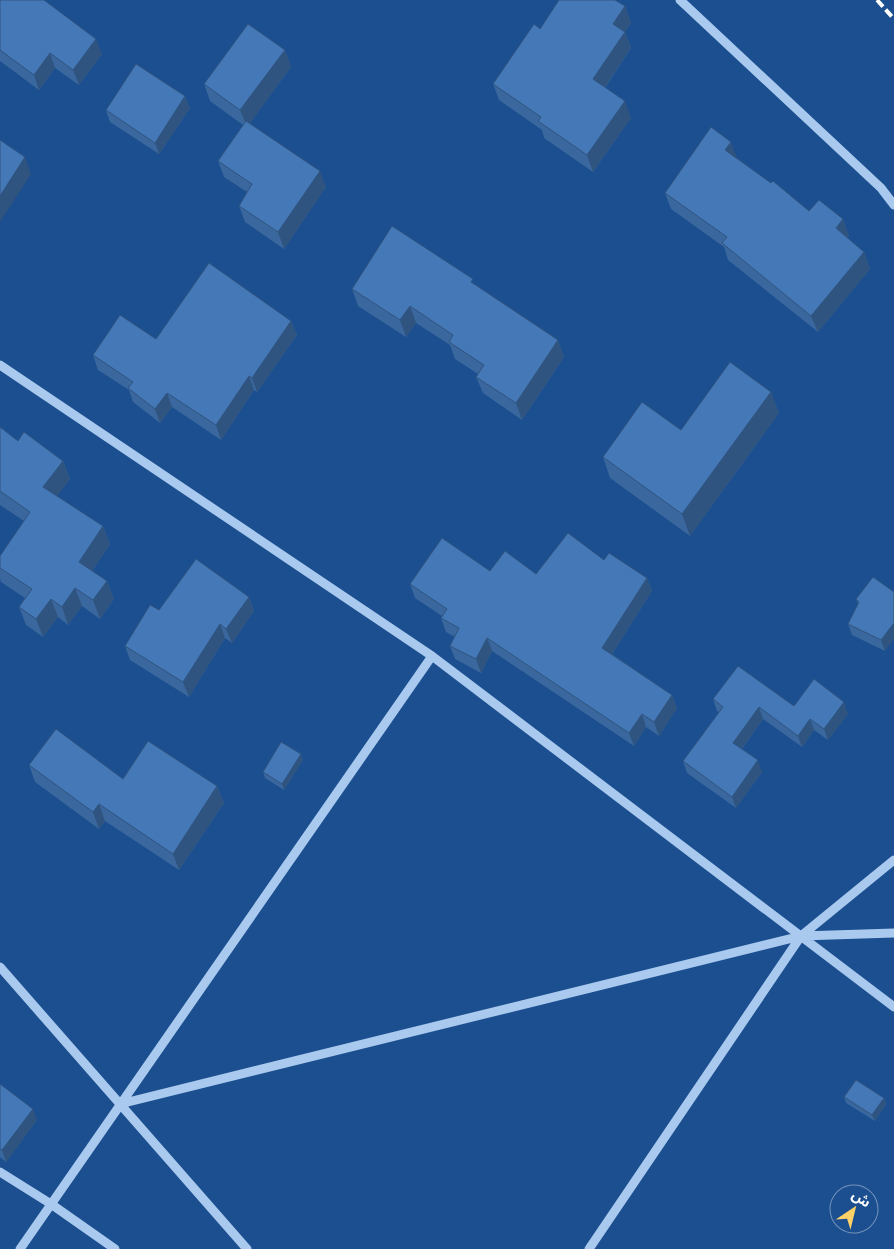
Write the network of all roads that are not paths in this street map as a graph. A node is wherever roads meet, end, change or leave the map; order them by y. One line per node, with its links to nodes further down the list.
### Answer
1 (680, 0): 2 (street)
2 (894, 206)
3 (0, 365): 4 (street)
4 (432, 656): 7 (street); 10 (street)
5 (894, 860): 7 (street)
6 (894, 933): 7 (street)
7 (801, 936): 9 (street); 10 (street); 16 (street)
8 (0, 967): 10 (street)
9 (894, 1007)
10 (120, 1104): 12 (street); 15 (street)
11 (0, 1172): 12 (street)
12 (51, 1204): 13 (street); 14 (street)
13 (20, 1249)
14 (115, 1249)
15 (247, 1249)
16 (589, 1249)

